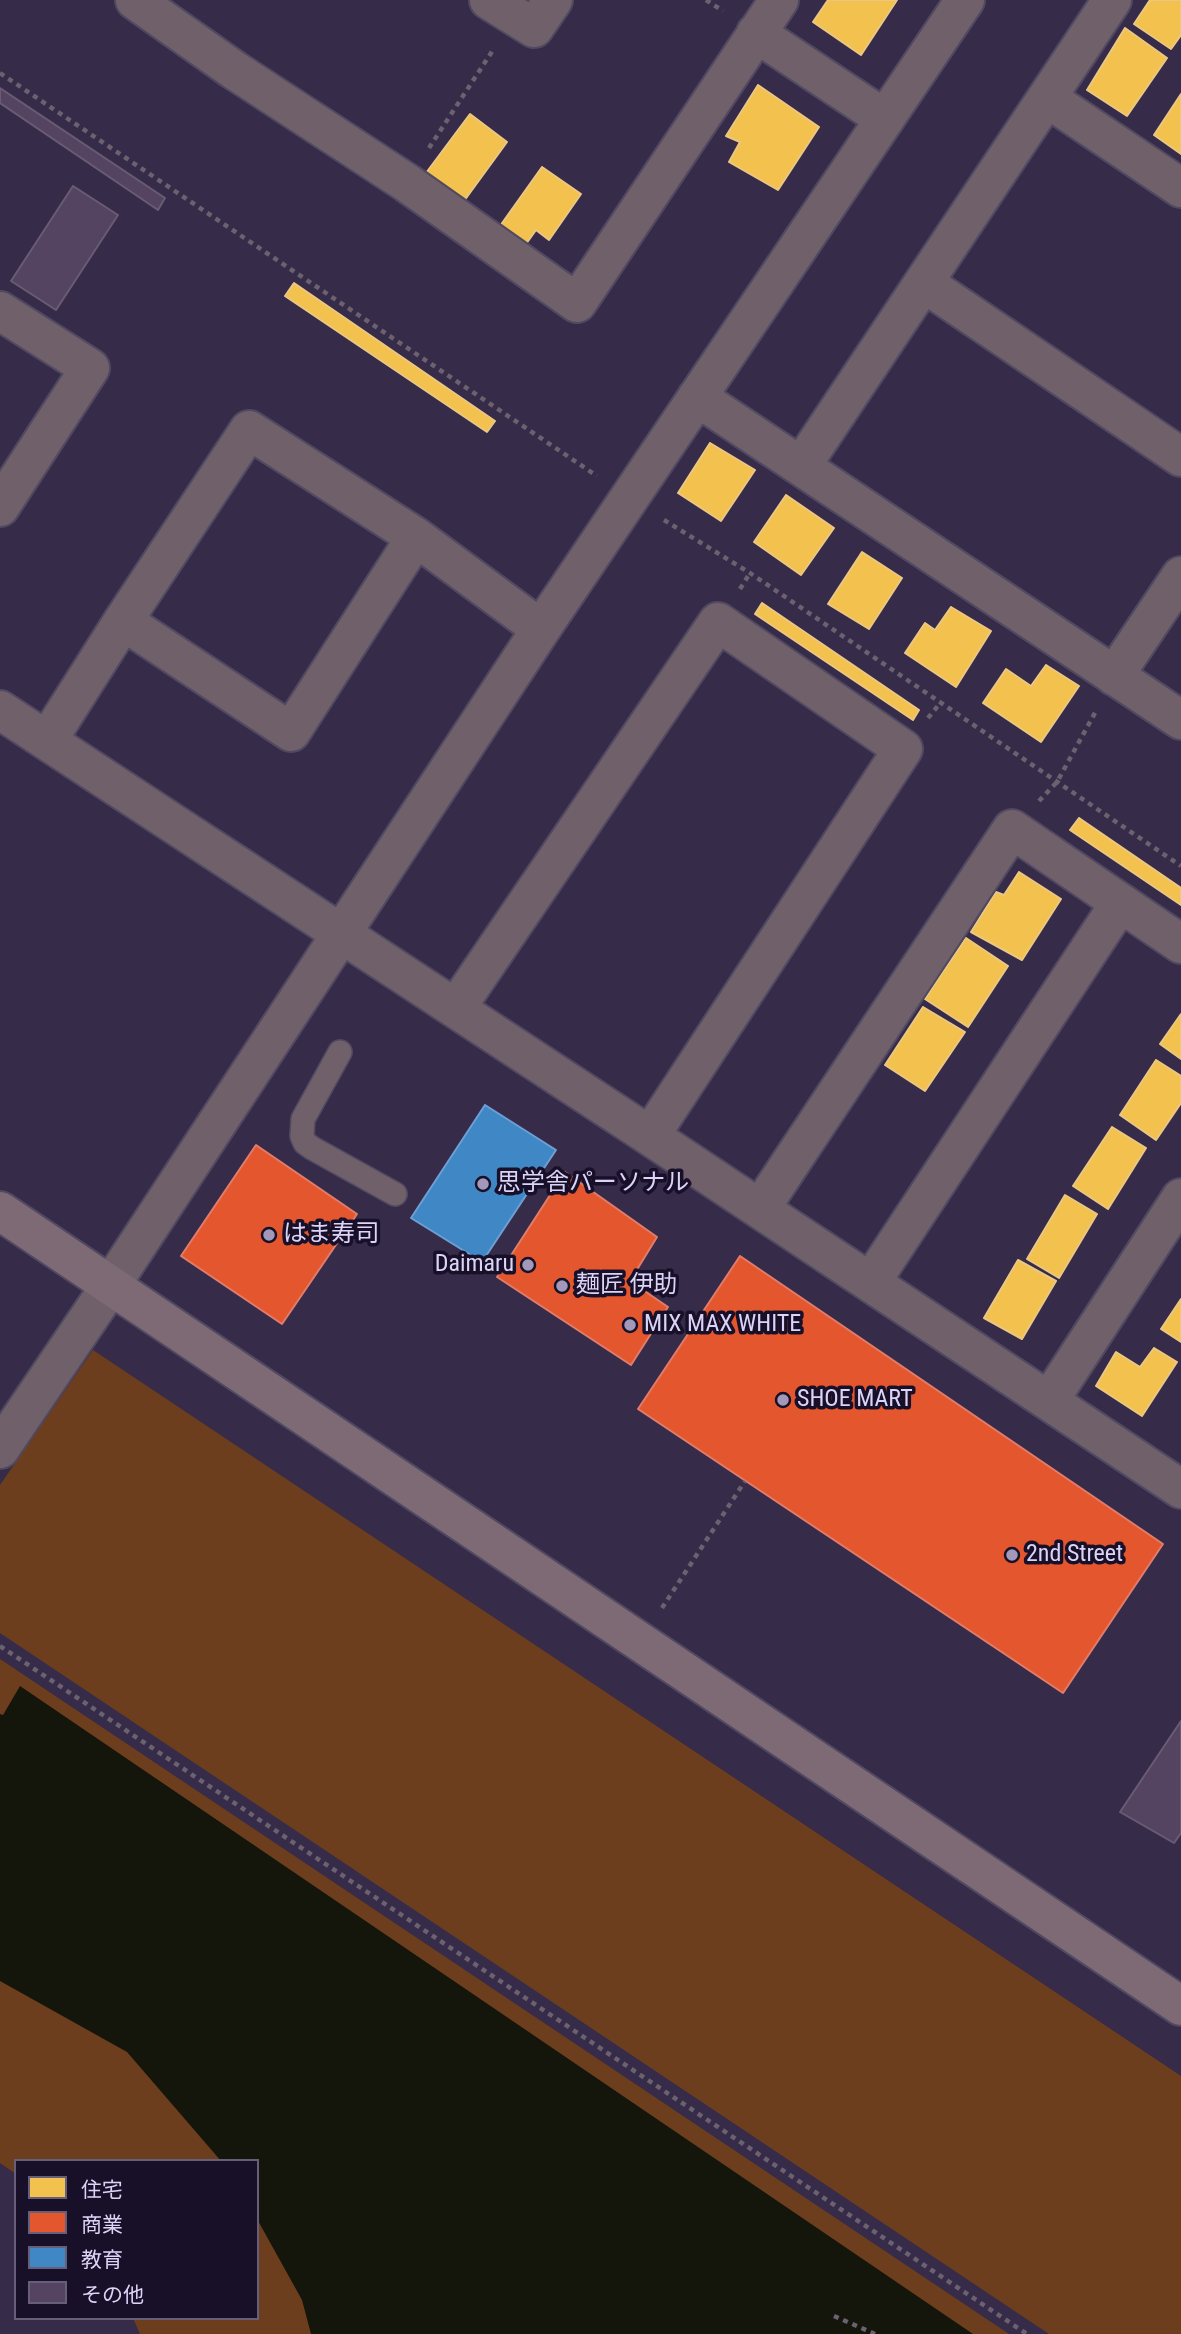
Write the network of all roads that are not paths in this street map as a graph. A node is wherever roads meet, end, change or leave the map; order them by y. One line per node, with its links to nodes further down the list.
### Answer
1 (135, 0): 7 (street)
2 (553, 0): 6 (street)
3 (779, 0): 7 (street)
4 (965, 0): 9 (street)
5 (1112, 0): 8 (street)
6 (501, 8)
7 (757, 33): 9 (street)
8 (1047, 97): 10 (street); 11 (street)
9 (885, 119): 13 (street)
10 (1181, 188)
11 (924, 283): 14 (street); 15 (street)
12 (0, 311): 16 (street)
13 (697, 397): 15 (street); 20 (street)
14 (1181, 457)
15 (802, 465): 21 (street)
16 (0, 506)
17 (416, 537): 19 (street); 19 (street); 20 (street)
18 (1181, 576): 21 (street)
19 (123, 621): 24 (street)
20 (541, 629): 26 (street)
21 (1115, 677): 23 (street)
22 (0, 710): 24 (street)
23 (1181, 720)
24 (47, 741): 26 (street)
25 (1120, 903): 27 (street); 33 (street); 35 (street)
26 (341, 935): 28 (street); 36 (street)
27 (1181, 944)
28 (456, 1008): 30 (street); 30 (street)
29 (341, 1052): 31 (lane)
30 (650, 1136): 33 (street)
31 (395, 1194)
32 (1181, 1198): 37 (street)
33 (761, 1209): 35 (street)
34 (0, 1211): 36 (street)
35 (871, 1282): 37 (street)
36 (111, 1285): 38 (street); 40 (street)
37 (1049, 1401): 39 (street)
38 (0, 1449)
39 (1181, 1489)
40 (1181, 2006)

